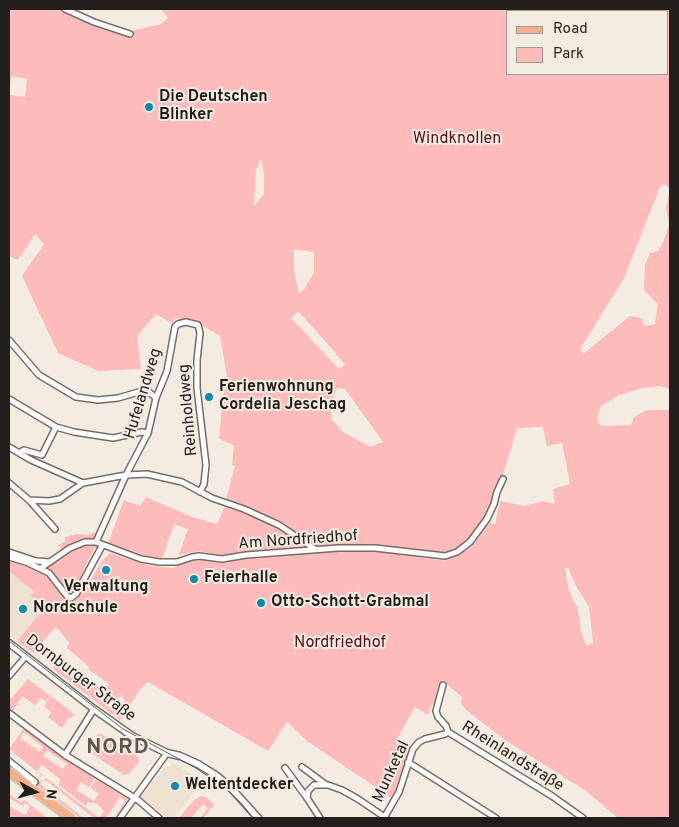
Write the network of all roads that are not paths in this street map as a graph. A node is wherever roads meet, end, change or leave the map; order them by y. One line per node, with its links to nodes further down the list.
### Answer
1 (65, 9): 2 (street)
2 (130, 34)
3 (198, 325): 5 (street, Hufelandweg); 15 (street, Reinholdweg)
4 (9, 340): 5 (street)
5 (156, 398): 8 (street, Hufelandweg)
6 (9, 399): 7 (street)
7 (56, 427): 8 (street); 10 (street)
8 (148, 433): 11 (street, Hufelandweg)
9 (9, 447): 10 (street)
10 (20, 453): 14 (street)
11 (126, 475): 14 (street); 15 (street); 18 (street, Hufelandweg)
12 (504, 479): 20 (street, Am Nordfriedhof)
13 (9, 483): 16 (street)
14 (83, 483): 16 (street)
15 (200, 492): 20 (street)
16 (29, 500): 17 (street)
17 (55, 529)
18 (96, 542): 19 (street); 23 (street)
19 (102, 546): 20 (street, Am Nordfriedhof); 24 (street)
20 (315, 550)
21 (9, 552): 23 (street)
22 (9, 557): 24 (street)
23 (53, 561): 24 (street)
24 (41, 568)
25 (9, 643): 26 (street, Dornburger Straße)
26 (26, 656): 27 (street); 29 (street, Dornburger Straße)
27 (9, 676)
28 (443, 685): 31 (street)
29 (94, 709): 33 (street, Dornburger Straße); 34 (street)
30 (9, 713): 34 (street)
31 (448, 732): 32 (street, Rheinlandstraße); 51 (street, Rheinlandstraße)
32 (424, 739): 36 (street, Munketal)
33 (167, 753): 42 (street); 47 (street, Dornburger Straße)
34 (65, 755): 42 (street)
35 (9, 761): 41 (street)
36 (408, 762): 49 (street, Munketal); 50 (street)
37 (302, 767): 40 (street)
38 (285, 768): 43 (street)
39 (9, 772): 41 (main road)
40 (325, 784): 43 (street); 49 (street)
41 (30, 788): 44 (main road)
42 (134, 798): 45 (street); 46 (street)
43 (308, 798): 48 (street)
44 (70, 818)
45 (120, 818)
46 (159, 818)
47 (258, 818)
48 (320, 818)
49 (385, 818)
50 (496, 818)
51 (583, 818)

